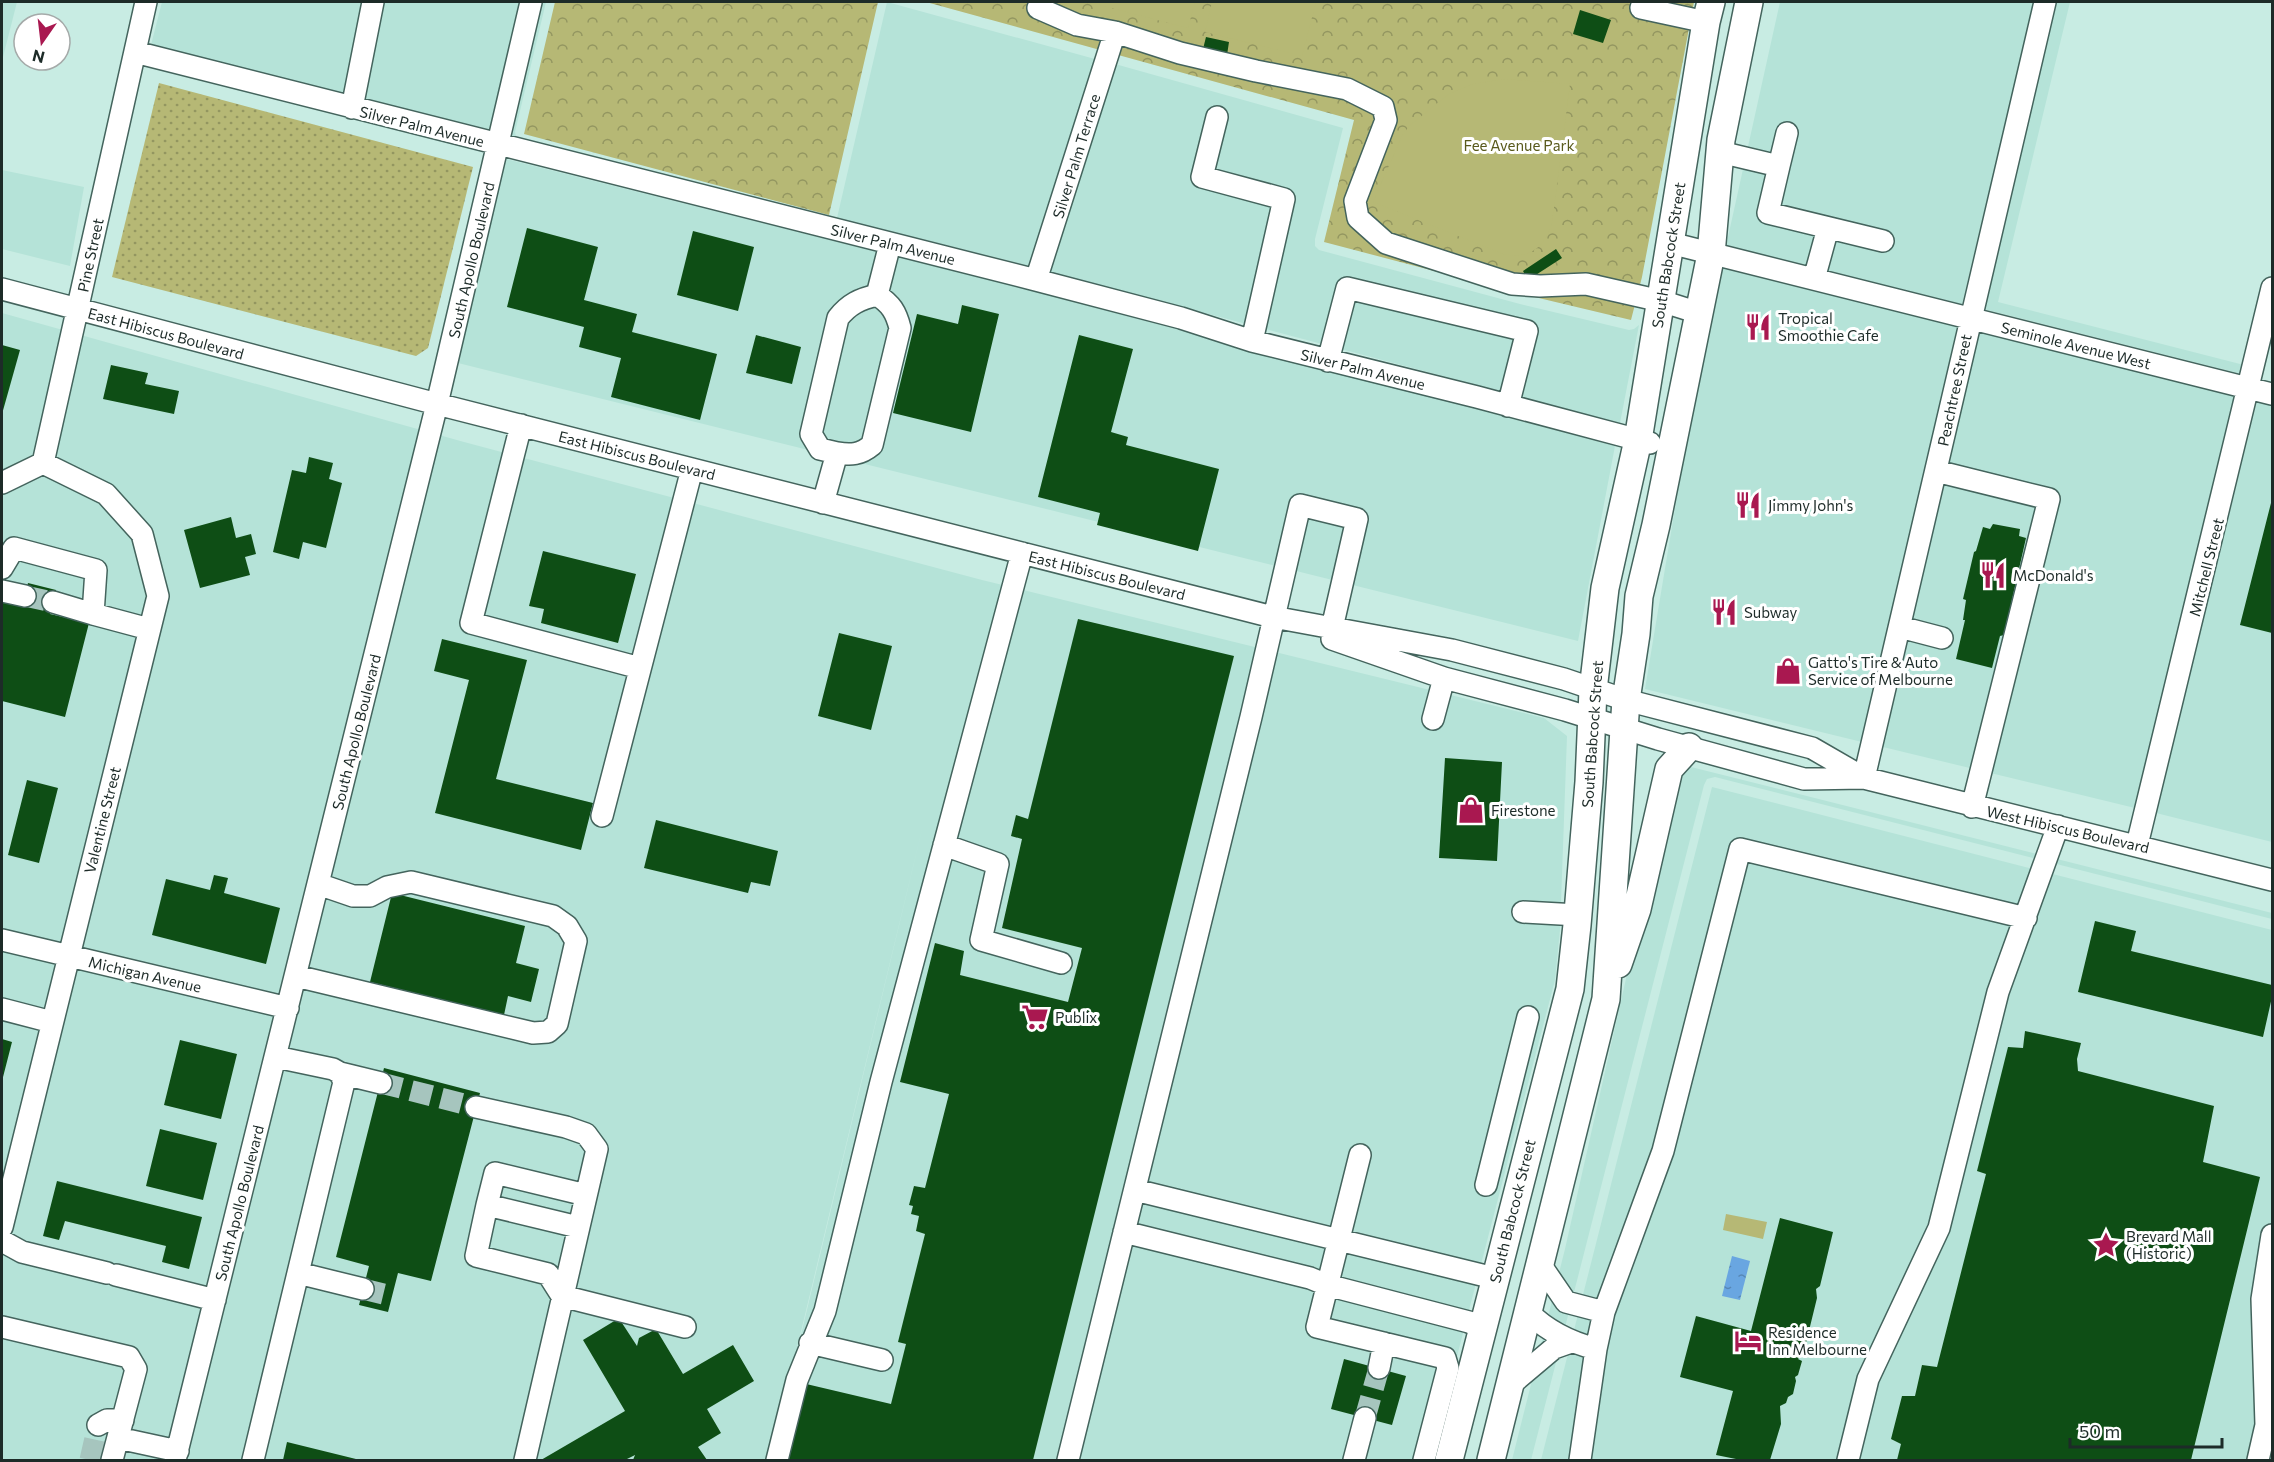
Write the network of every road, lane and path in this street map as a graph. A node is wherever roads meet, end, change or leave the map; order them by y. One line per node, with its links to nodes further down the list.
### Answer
1 (146, 2): 10 (street, Pine Street)
2 (373, 2): 11 (street)
3 (531, 2): 14 (street, South Apollo Boulevard)
4 (1749, 2): 15 (main road, South Babcock Street)
5 (2045, 2): 30 (street, Peachtree Street)
6 (1038, 8): 9 (street)
7 (1641, 8): 8 (street)
8 (1708, 12): 19 (main road, South Babcock Street)
9 (1114, 32): 23 (street, Silver Palm Terrace); 27 (street)
10 (135, 52): 11 (street, Silver Palm Avenue); 28 (street, Pine Street)
11 (352, 108): 14 (street, Silver Palm Avenue)
12 (1217, 117): 31 (street)
13 (1787, 133): 16 (street)
14 (498, 145): 20 (street, Silver Palm Avenue); 35 (street, South Apollo Boulevard)
15 (1720, 152): 16 (street); 21 (main road, South Babcock Street)
16 (1779, 166): 17 (street)
17 (1828, 228): 18 (street); 22 (street)
18 (1882, 241)
19 (1670, 243): 21 (street, Seminole Avenue West); 27 (main road, South Babcock Street)
20 (890, 244): 23 (street, Silver Palm Avenue); 26 (street)
21 (1711, 254): 22 (street, Seminole Avenue West); 29 (main road, South Babcock Street)
22 (1814, 279): 30 (street, Seminole Avenue West)
23 (1036, 280): 31 (street, Silver Palm Avenue)
24 (2272, 288): 33 (street, Mitchell Street)
25 (2, 289): 28 (street, East Hibiscus Boulevard)
26 (878, 295): 39 (street); 39 (street)
27 (1661, 301): 29 (street); 38 (main road, South Babcock Street)
28 (78, 309): 35 (street, East Hibiscus Boulevard); 40 (street, Pine Street)
29 (1699, 312): 59 (main road, South Babcock Street)
30 (1970, 318): 33 (street, Seminole Avenue West); 42 (street, Peachtree Street)
31 (1252, 341): 32 (street, Silver Palm Avenue)
32 (1328, 361): 36 (street, Silver Palm Avenue); 36 (street)
33 (2250, 388): 34 (street, Seminole Avenue West); 69 (street, Mitchell Street)
34 (2272, 394)
35 (437, 404): 37 (street, East Hibiscus Boulevard); 71 (street, South Apollo Boulevard)
36 (1508, 406): 38 (street, Silver Palm Avenue)
37 (521, 426): 41 (street, East Hibiscus Boulevard); 56 (street)
38 (1644, 441): 58 (main road, South Babcock Street)
39 (837, 453): 44 (street)
40 (43, 463): 43 (street); 54 (street, Valentine Street)
41 (692, 469): 44 (street, East Hibiscus Boulevard); 56 (street)
42 (1936, 471): 52 (street, Peachtree Street); 65 (street)
43 (2, 483)
44 (823, 503): 45 (street, East Hibiscus Boulevard)
45 (1022, 553): 51 (street, East Hibiscus Boulevard); 68 (street)
46 (2, 568): 50 (street)
47 (2, 591): 48 (street)
48 (25, 596)
49 (53, 602): 50 (street)
50 (93, 614): 54 (street)
51 (1272, 617): 53 (street, East Hibiscus Boulevard); 53 (street); 57 (street, East Hibiscus Boulevard); 90 (street)
52 (1900, 627): 55 (street); 64 (street, Peachtree Street)
53 (1332, 628): 58 (street, East Hibiscus Boulevard)
54 (149, 629): 76 (street, Valentine Street)
55 (1942, 638)
56 (640, 668): 66 (street)
57 (1444, 678): 60 (street); 61 (street, East Hibiscus Boulevard)
58 (1593, 690): 59 (street, East Hibiscus Boulevard); 61 (main road, South Babcock Street)
59 (1626, 700): 62 (main road, South Babcock Street); 64 (street, West Hibiscus Boulevard)
60 (1433, 719)
61 (1592, 719): 62 (street, East Hibiscus Boulevard); 73 (main road, South Babcock Street)
62 (1624, 729): 63 (street, West Hibiscus Boulevard); 79 (main road, South Babcock Street)
63 (1689, 747): 64 (street, West Hibiscus Boulevard); 79 (main road)
64 (1864, 778): 65 (street, West Hibiscus Boulevard)
65 (1972, 807): 67 (street, West Hibiscus Boulevard)
66 (602, 816)
67 (2058, 826): 69 (street, West Hibiscus Boulevard); 74 (street)
68 (944, 845): 77 (street); 113 (street)
69 (2137, 845): 70 (street, West Hibiscus Boulevard)
70 (2272, 880)
71 (318, 884): 78 (street, South Apollo Boulevard); 78 (street)
72 (1523, 912): 73 (street)
73 (1578, 915): 95 (main road, South Babcock Street)
74 (2026, 918): 108 (street); 133 (street)
75 (2, 940): 76 (street, Michigan Avenue)
76 (68, 956): 80 (street, Michigan Avenue); 83 (street, Valentine Street)
77 (1061, 963)
78 (296, 976): 80 (street, South Apollo Boulevard)
79 (1606, 999): 100 (main road, South Babcock Street)
80 (288, 1008): 84 (street, South Apollo Boulevard)
81 (2, 1009): 83 (street)
82 (1528, 1017): 89 (street)
83 (52, 1022): 93 (street, Valentine Street)
84 (276, 1057): 85 (street); 106 (street, South Apollo Boulevard)
85 (340, 1073): 86 (street); 101 (street)
86 (381, 1083)
87 (476, 1107): 91 (street)
88 (1360, 1155): 98 (street)
89 (1486, 1185)
90 (1135, 1190): 96 (street); 98 (street)
91 (586, 1195): 92 (street); 94 (street)
92 (487, 1205): 94 (street); 105 (street)
93 (2, 1227)
94 (578, 1227): 105 (street)
95 (1507, 1227): 102 (main road, South Babcock Street); 107 (main road)
96 (1124, 1232): 103 (street); 127 (street)
97 (2272, 1235): 134 (street)
98 (1339, 1239): 102 (street); 103 (street)
99 (2, 1242): 106 (street)
100 (1540, 1264): 107 (main road, South Babcock Street); 108 (street)
101 (298, 1274): 104 (street); 124 (street)
102 (1494, 1278): 111 (main road, South Babcock Street); 118 (main road)
103 (1327, 1285): 111 (street); 114 (street)
104 (363, 1289)
105 (562, 1296): 110 (street); 125 (street)
106 (215, 1300): 122 (street, South Apollo Boulevard)
107 (1528, 1312): 112 (street); 118 (main road, South Babcock Street)
108 (1604, 1312): 115 (street)
109 (2, 1327): 121 (street)
110 (685, 1327)
111 (1482, 1328): 130 (main road, South Babcock Street)
112 (1571, 1342): 115 (street); 118 (street)
113 (810, 1343): 116 (street); 126 (street)
114 (1383, 1343): 117 (street); 129 (street)
115 (1596, 1349): 132 (street)
116 (882, 1360)
117 (1379, 1368)
118 (1509, 1386): 131 (main road, South Babcock Street)
119 (1365, 1418): 128 (street)
120 (98, 1425): 121 (street)
121 (120, 1429): 122 (street); 123 (street)
122 (177, 1456)
123 (112, 1461)
124 (253, 1461)
125 (525, 1461)
126 (777, 1461)
127 (1068, 1461)
128 (1354, 1461)
129 (1424, 1461)
130 (1449, 1461)
131 (1491, 1461)
132 (1580, 1461)
133 (1848, 1461)
134 (2258, 1461)

